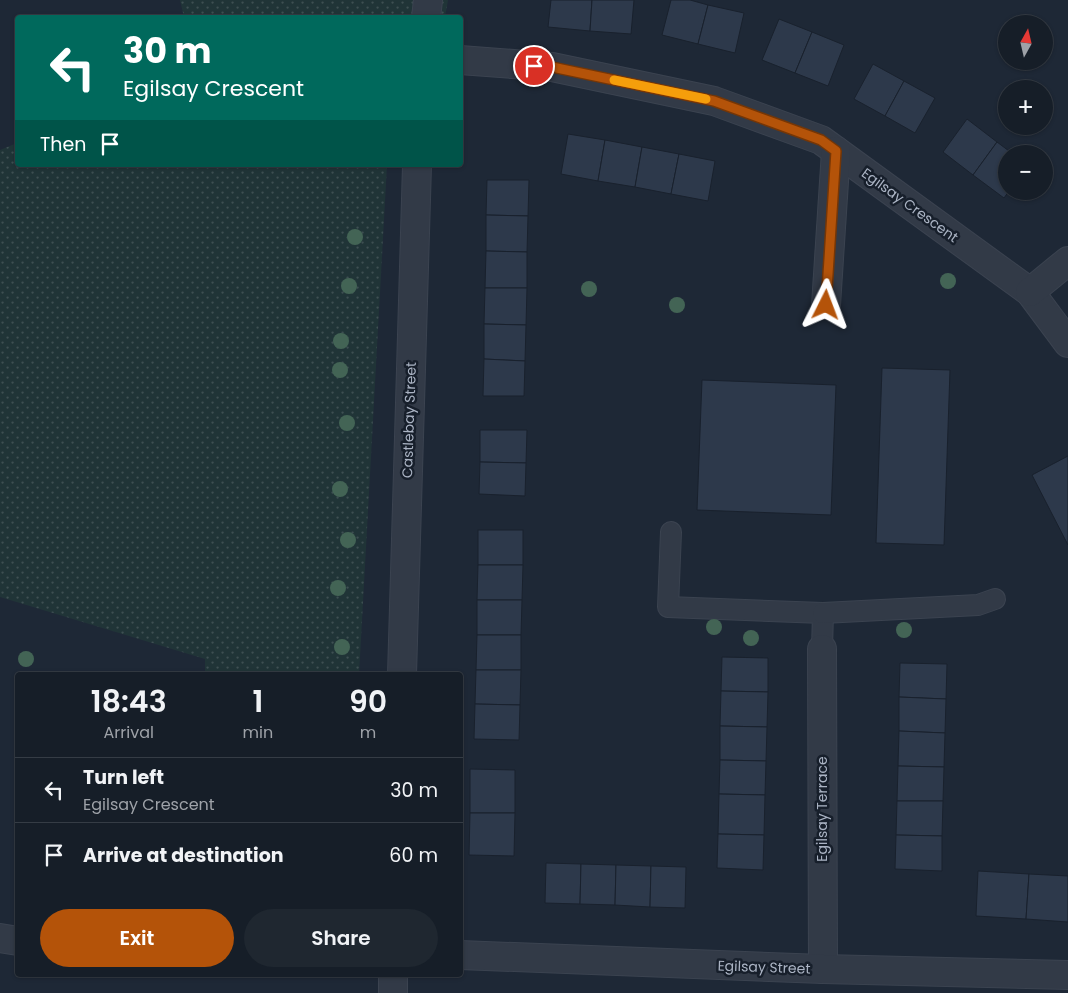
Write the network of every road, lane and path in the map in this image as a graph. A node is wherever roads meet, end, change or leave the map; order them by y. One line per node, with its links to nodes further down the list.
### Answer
1 (428, 0): 2 (street)
2 (426, 15)
3 (463, 60): 4 (street, Egilsay Crescent)
4 (836, 151): 7 (street, Egilsay Crescent); 8 (street)
5 (417, 167): 14 (street, Castlebay Street)
6 (1068, 261): 7 (street)
7 (1030, 292): 9 (street, Egilsay Crescent)
8 (826, 305)
9 (1068, 343)
10 (671, 532): 12 (lane)
11 (995, 599): 12 (lane)
12 (823, 613): 13 (lane)
13 (822, 649): 18 (street, Egilsay Terrace)
14 (402, 672)
15 (0, 938): 16 (street)
16 (15, 940)
17 (463, 955): 18 (street, Egilsay Street)
18 (823, 969): 21 (street, Egilsay Street)
19 (1068, 975): 21 (street, Egilsay Street)
20 (393, 977): 22 (street)
21 (1009, 983)
22 (393, 993)

